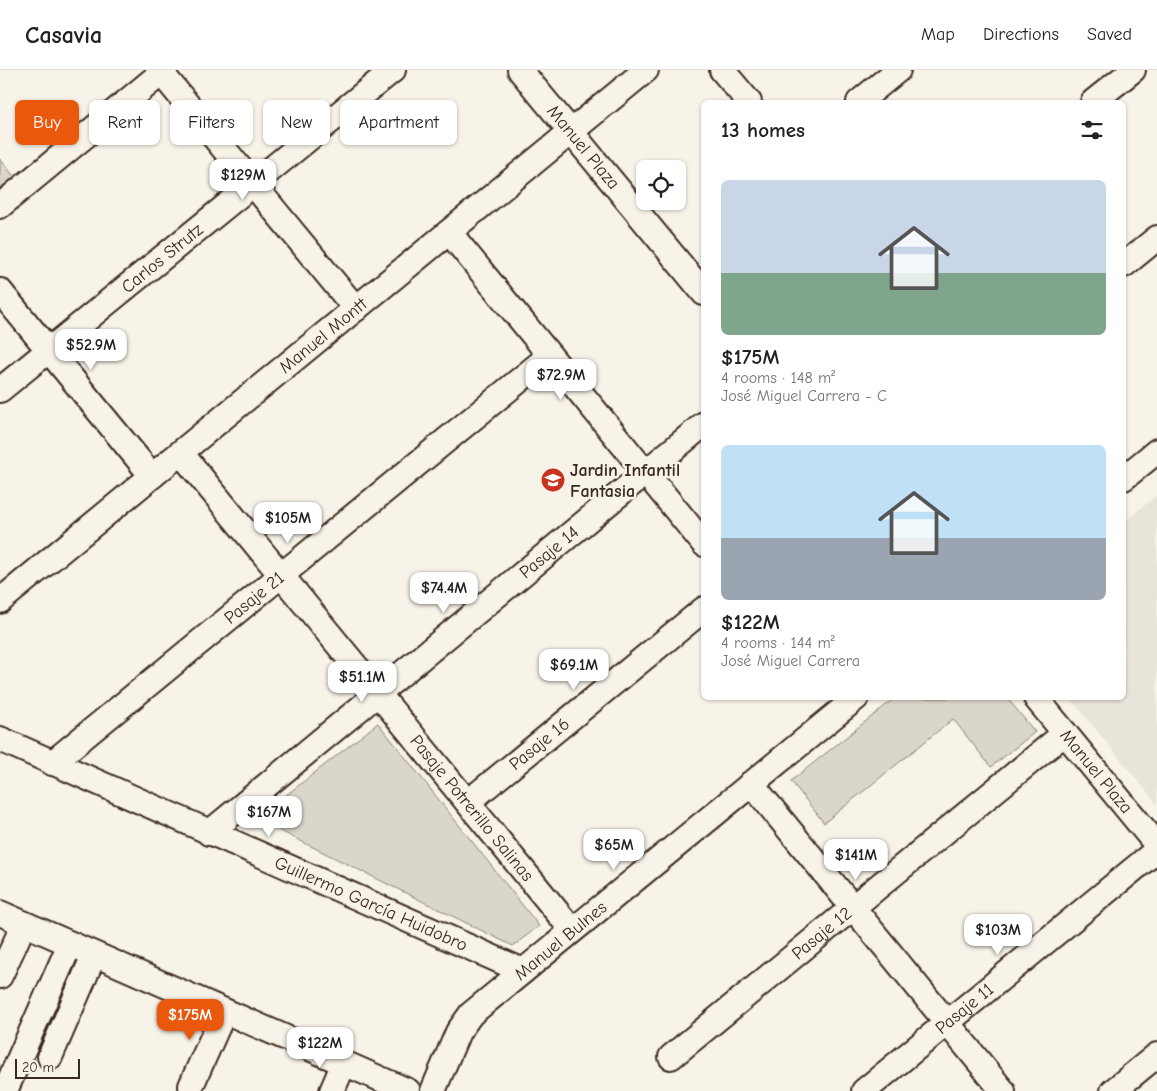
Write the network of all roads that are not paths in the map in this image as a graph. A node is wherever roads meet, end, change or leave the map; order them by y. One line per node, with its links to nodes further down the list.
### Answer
1 (393, 70): 12 (street, Carlos Strutz)
2 (520, 70): 11 (street, Manuel Plaza)
3 (646, 70): 11 (street, Manuel Montt)
4 (722, 70): 8 (street)
5 (898, 70): 9 (street)
6 (1133, 70): 10 (street)
7 (162, 71): 12 (street); 13 (street)
8 (747, 100)
9 (861, 100)
10 (1096, 100)
11 (571, 132): 14 (street, Manuel Montt); 17 (street, Manuel Plaza)
12 (253, 184): 19 (street); 20 (street, Carlos Strutz)
13 (0, 206)
14 (448, 232): 19 (street, Manuel Montt); 21 (street)
15 (1157, 238): 16 (street)
16 (1126, 263)
17 (701, 289)
18 (0, 291): 20 (street)
19 (356, 309): 24 (street, Manuel Montt)
20 (48, 350): 22 (street, Carlos Strutz); 27 (street)
21 (549, 356): 26 (street); 30 (street, Pasaje 21)
22 (0, 390)
23 (701, 426): 26 (street, Pasaje 14)
24 (181, 453): 27 (street, Manuel Montt); 30 (street, Pasaje Potrerillo Salinas)
25 (1155, 457): 28 (street)
26 (645, 472): 29 (street); 33 (street, Pasaje 14)
27 (152, 476): 31 (street, Manuel Montt)
28 (1126, 477)
29 (701, 540)
30 (281, 575): 33 (street, Pasaje Potrerillo Salinas); 38 (street, Pasaje 21)
31 (0, 601)
32 (701, 611): 40 (street, Pasaje 16)
33 (378, 693): 40 (street, Pasaje Potrerillo Salinas); 41 (street, Pasaje 14)
34 (1038, 700): 36 (street, Manuel Plaza)
35 (842, 702): 39 (street, Manuel Bulnes)
36 (1065, 734): 42 (street, Manuel Plaza); 44 (street, Pasaje 12)
37 (0, 739): 38 (street, Guillermo García Huidobro)
38 (52, 763): 41 (street, Guillermo García Huidobro)
39 (751, 783): 44 (street); 47 (street, Manuel Bulnes)
40 (468, 802): 47 (street, Pasaje Potrerillo Salinas)
41 (209, 833): 50 (street, Guillermo García Huidobro)
42 (1157, 845)
43 (1157, 850): 53 (street, Pasaje 11)
44 (853, 908): 53 (street); 56 (street, Pasaje 12)
45 (0, 913): 46 (street)
46 (24, 924): 48 (street); 51 (street)
47 (572, 930): 50 (street, Manuel Bulnes)
48 (70, 944): 49 (street); 58 (street)
49 (94, 955): 52 (street); 55 (street)
50 (523, 971): 62 (street, Manuel Bulnes)
51 (0, 976)
52 (224, 1012): 57 (street); 59 (street)
53 (947, 1023): 63 (street, Pasaje 11); 64 (street)
54 (1157, 1055): 65 (street)
55 (50, 1057)
56 (671, 1057)
57 (344, 1063): 60 (street); 61 (street)
58 (8, 1084)
59 (191, 1086)
60 (332, 1091)
61 (408, 1091)
62 (433, 1091)
63 (864, 1091)
64 (1003, 1091)
65 (1113, 1091)

